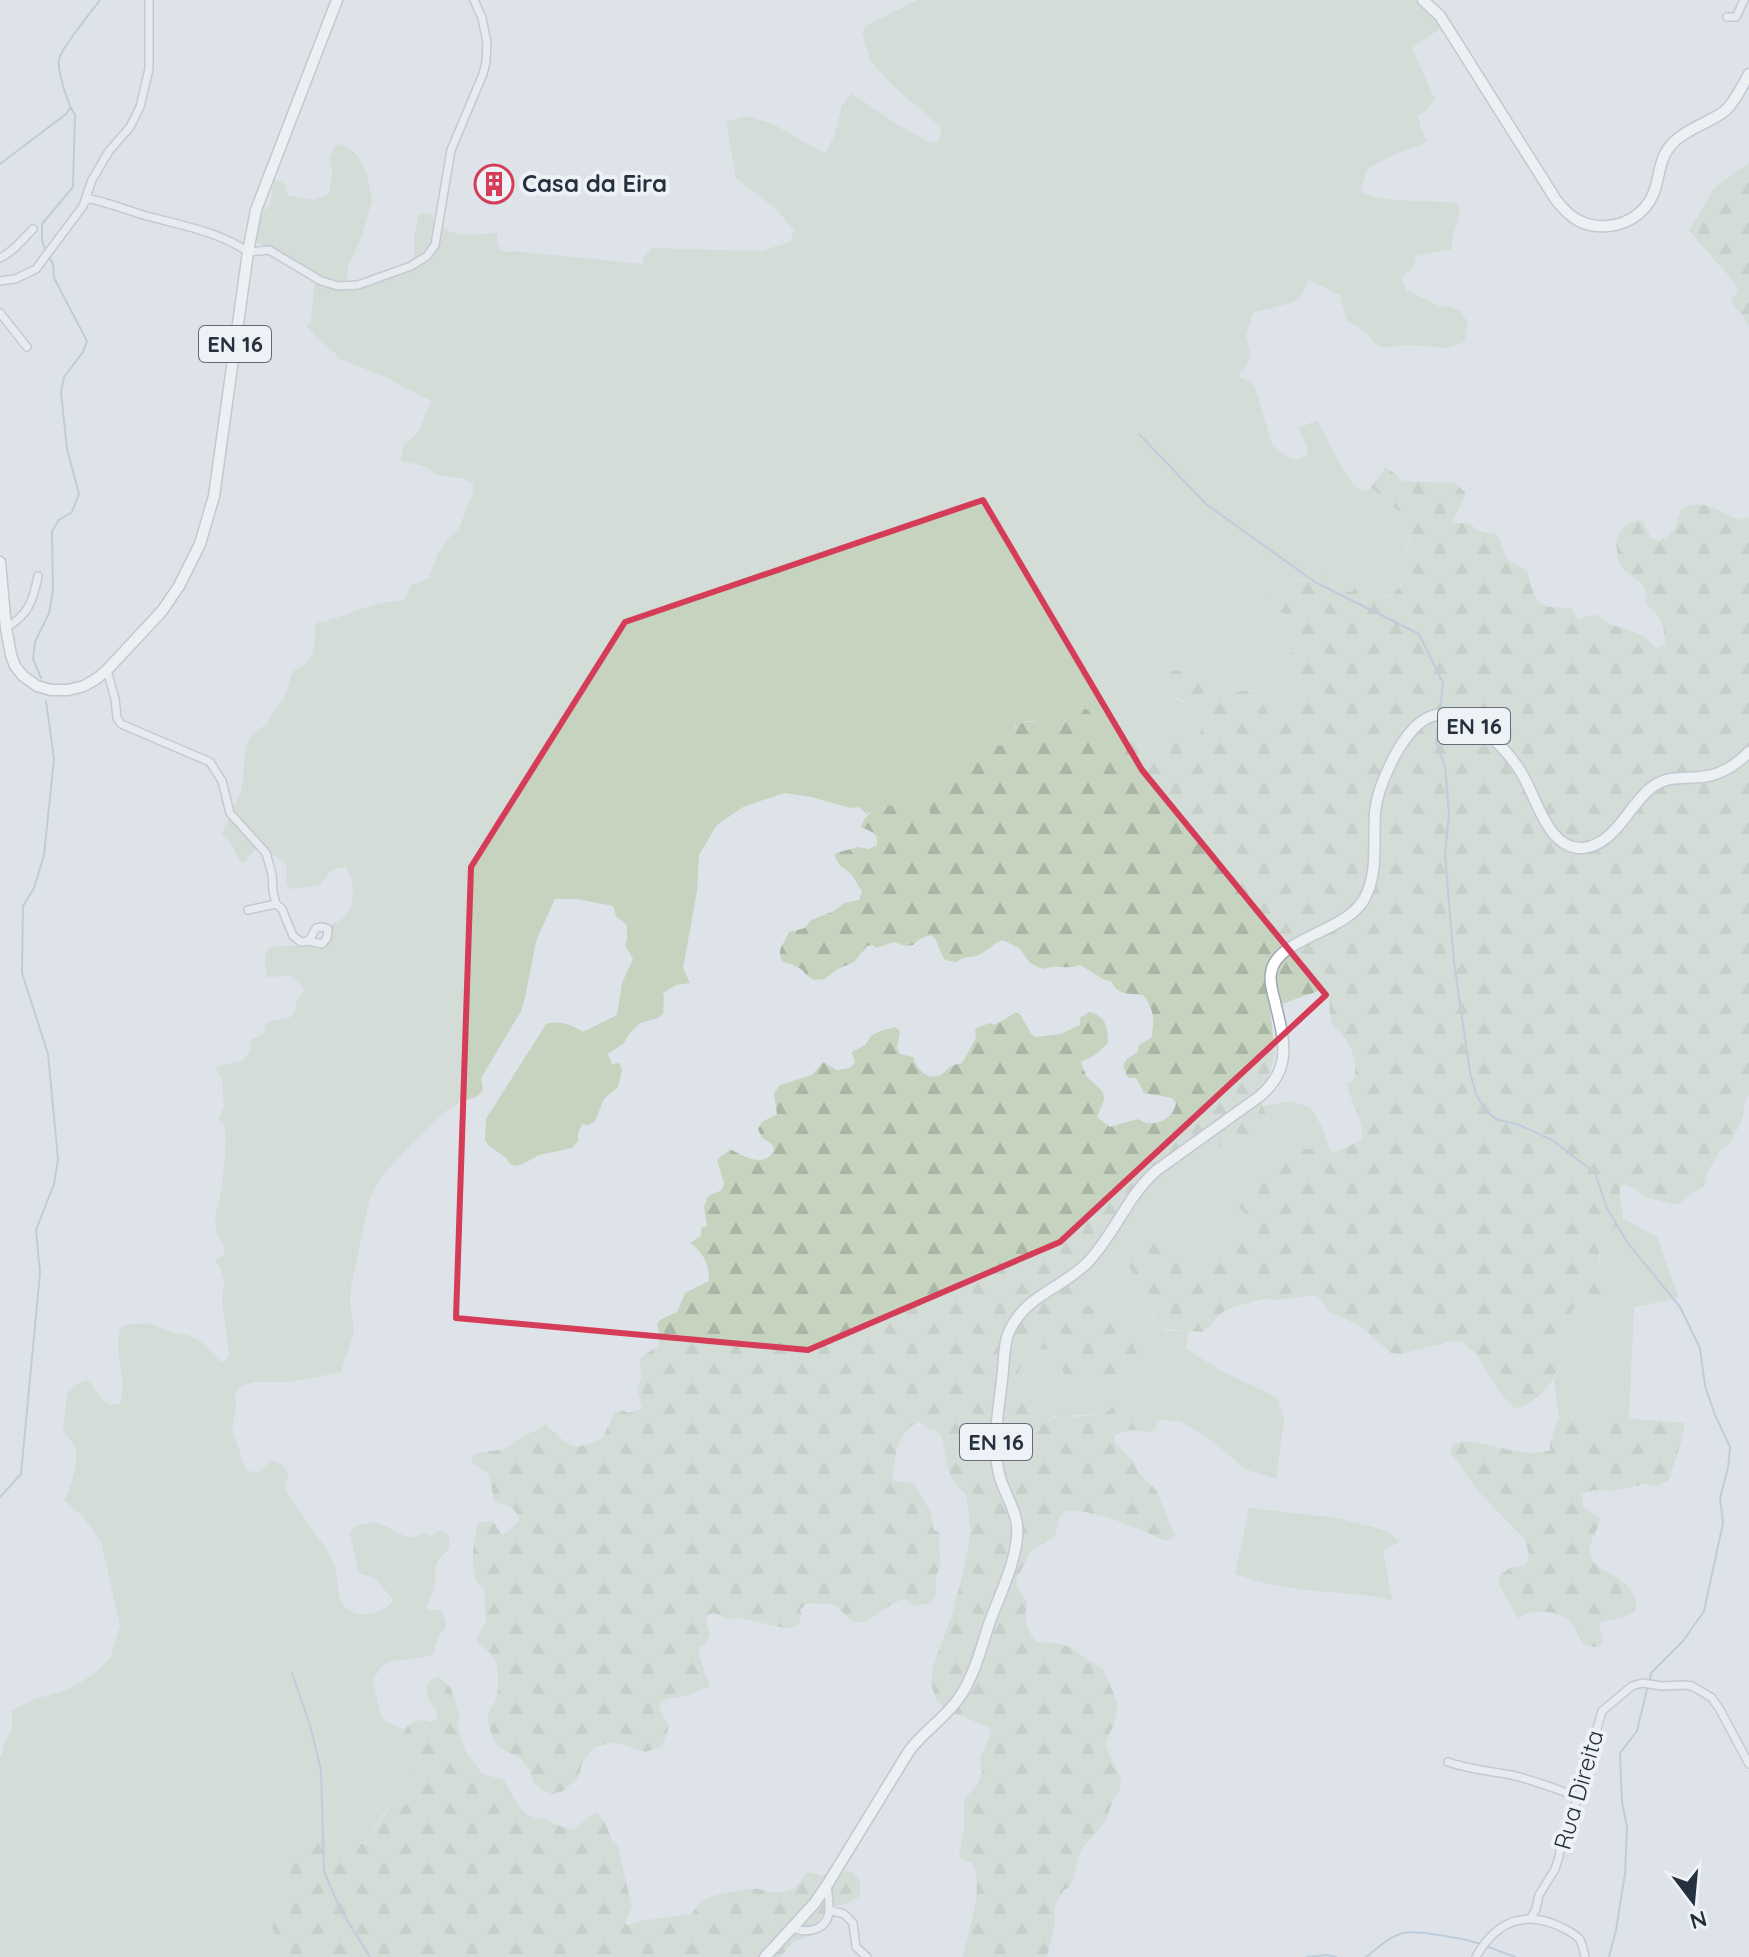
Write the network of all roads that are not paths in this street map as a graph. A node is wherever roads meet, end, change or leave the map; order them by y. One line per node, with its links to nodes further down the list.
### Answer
1 (149, 0): 8 (street)
2 (337, 0): 10 (main road, EN 16)
3 (474, 0): 10 (street)
4 (1423, 0): 7 (main road)
5 (1744, 0): 6 (street)
6 (1727, 17)
7 (1749, 74)
8 (86, 198): 10 (street); 12 (street)
9 (33, 229): 11 (street)
10 (248, 252): 18 (main road, EN 16)
11 (0, 258)
12 (0, 281)
13 (0, 313): 14 (street)
14 (27, 347)
15 (0, 562): 17 (main road, EN 16)
16 (38, 576): 17 (street)
17 (6, 628): 18 (main road, EN 16)
18 (107, 670): 20 (street)
19 (1749, 752): 26 (main road, EN 16)
20 (276, 904): 21 (street); 22 (street)
21 (248, 910)
22 (309, 941)
23 (1448, 1762): 25 (street)
24 (1749, 1764): 25 (street, Rua Direita)
25 (1578, 1797): 28 (street, Rua Direita)
26 (827, 1885): 27 (street); 29 (main road, EN 16)
27 (829, 1910): 29 (street); 31 (street)
28 (1531, 1918): 32 (street); 33 (street)
29 (793, 1928): 30 (main road, EN 16)
30 (765, 1957)
31 (867, 1957)
32 (1476, 1957)
33 (1585, 1957)

